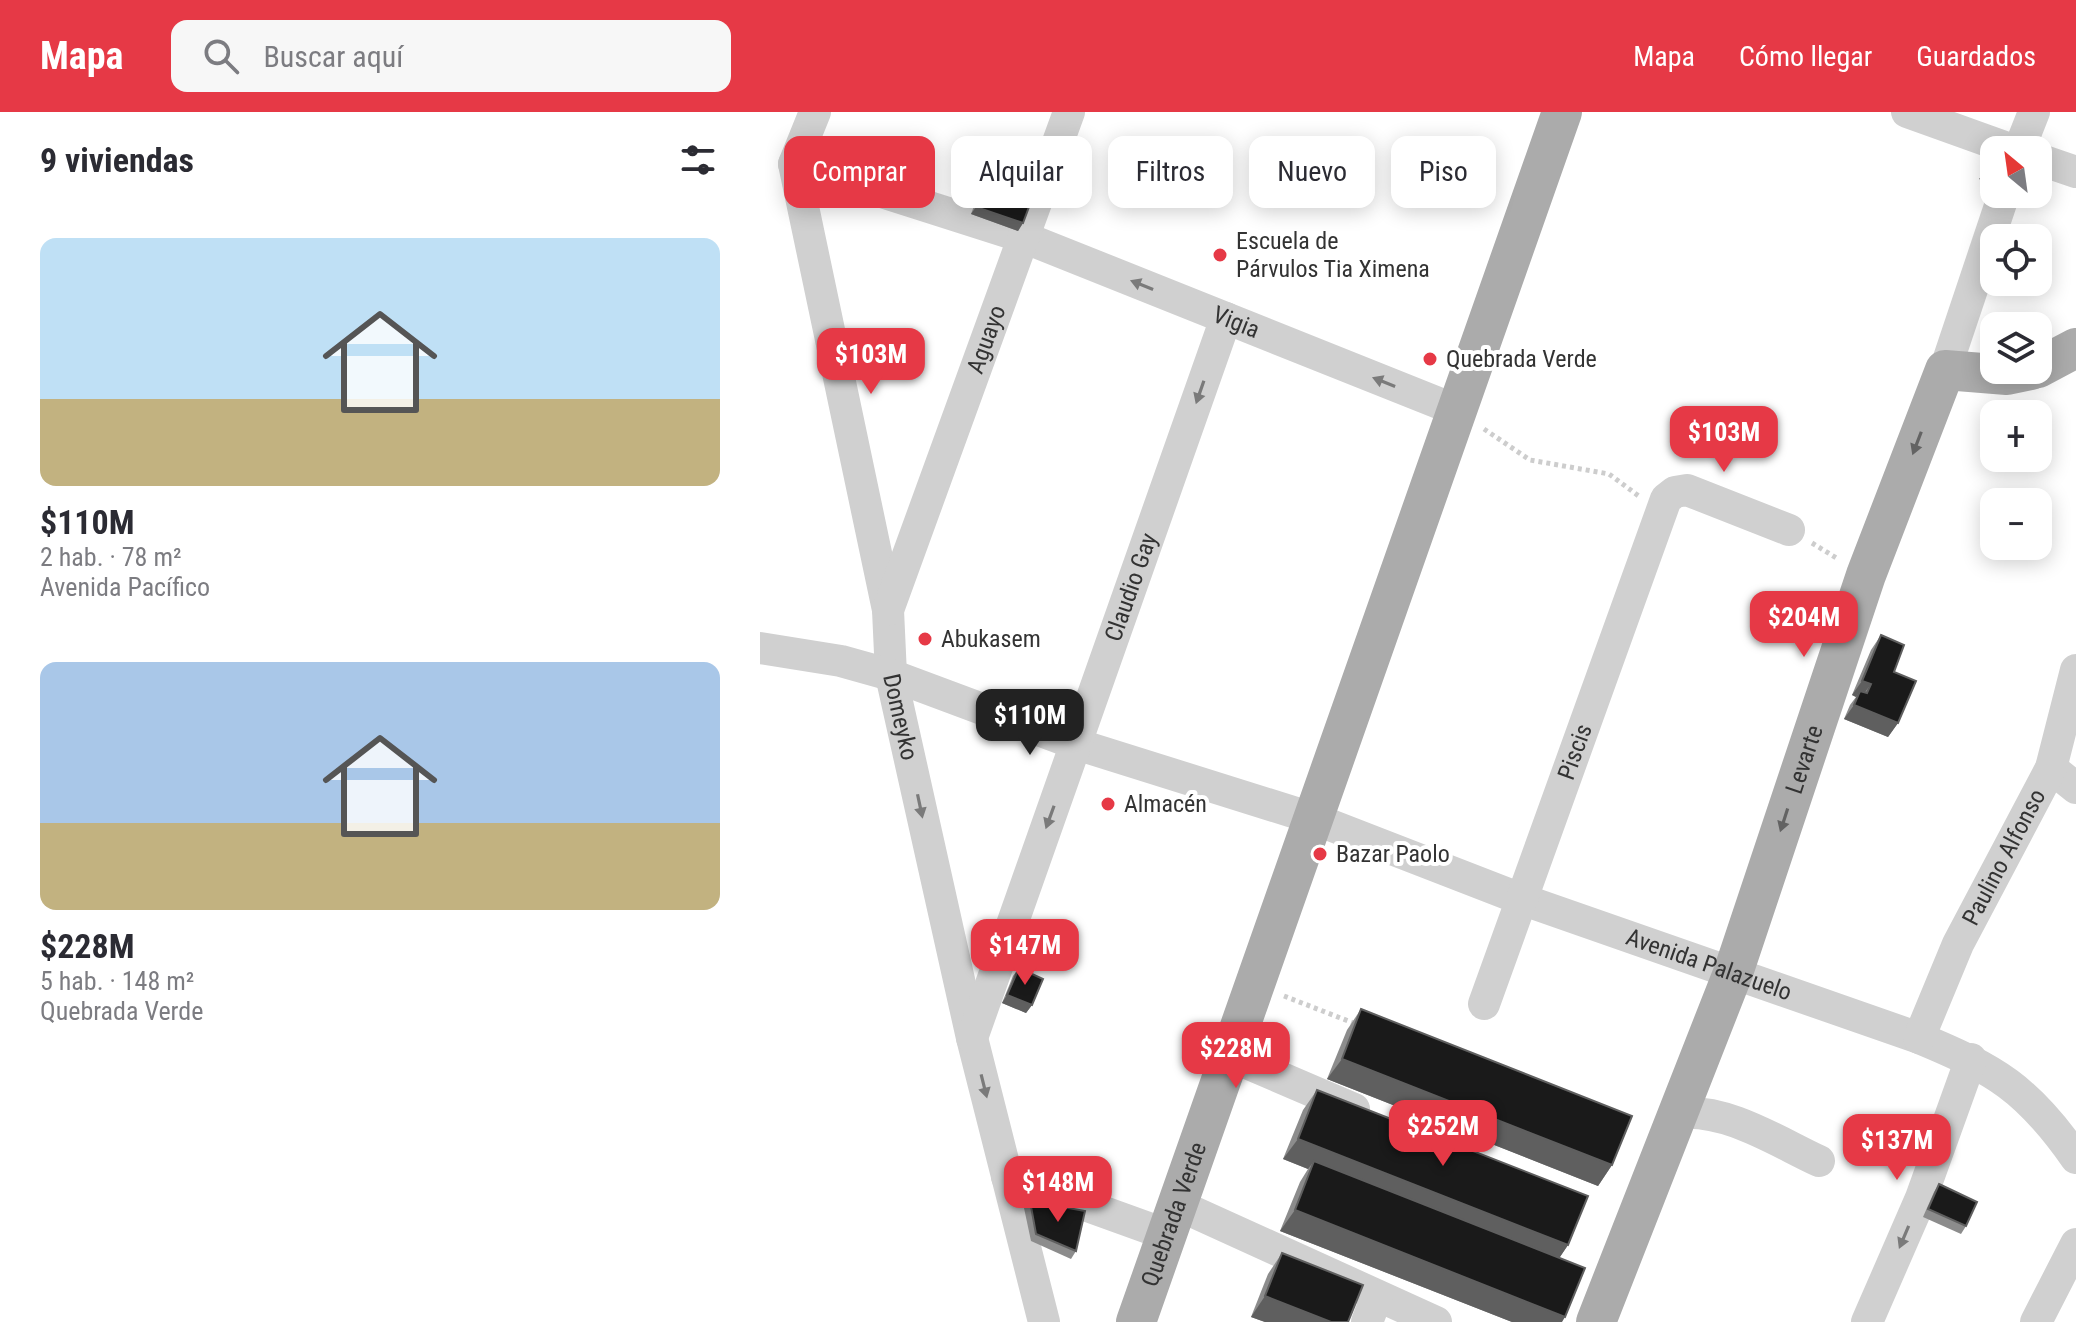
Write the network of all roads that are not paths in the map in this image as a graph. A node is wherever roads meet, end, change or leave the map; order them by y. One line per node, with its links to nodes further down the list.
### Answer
1 (815, 112): 6 (street)
2 (1069, 112): 14 (street, Aguayo)
3 (1562, 112): 20 (main road, Quebrada Verde)
4 (1907, 112): 8 (street)
5 (2034, 112): 7 (street)
6 (805, 136)
7 (2025, 136)
8 (1980, 138)
9 (2052, 164): 10 (street)
10 (2076, 172)
11 (803, 208): 22 (street, Domeyko)
12 (932, 208): 14 (street, Vigia)
13 (1999, 208): 18 (street, Levarte)
14 (1023, 237): 15 (street, Vigia, one-way to 14); 22 (street, Aguayo)
15 (1226, 318): 20 (street, Vigia, one-way to 15); 26 (street, Claudio Gay, one-way to 26)
16 (2076, 348): 17 (main road)
17 (2052, 361)
18 (1945, 370): 19 (main road); 31 (main road, Levarte, one-way to 31)
19 (1980, 373)
20 (1456, 410): 29 (main road, Quebrada Verde)
21 (1789, 530): 30 (street, Piscis)
22 (888, 610): 25 (street, Domeyko)
23 (760, 648): 25 (street, Avenida Palazuelo)
24 (2076, 670): 27 (street, Paulino Alfonso)
25 (891, 675): 26 (street, Avenida Palazuelo); 33 (street, Domeyko, one-way to 33)
26 (1076, 744): 29 (street, Avenida Palazuelo); 33 (street, Claudio Gay, one-way to 33)
27 (2051, 768): 28 (street); 34 (street, Paulino Alfonso)
28 (2076, 788)
29 (1312, 818): 30 (street, Avenida Palazuelo); 35 (main road, Quebrada Verde)
30 (1521, 899): 31 (street, Avenida Palazuelo); 32 (street, Piscis)
31 (1733, 973): 34 (street, Avenida Palazuelo); 37 (main road, Levarte)
32 (1484, 1004)
33 (972, 1038): 41 (street, Domeyko, one-way to 41)
34 (1919, 1038): 36 (street, Avenida Palazuelo)
35 (1228, 1055): 38 (street); 42 (main road, Quebrada Verde)
36 (1971, 1059): 39 (street, Avenida Palazuelo); 49 (street, one-way to 49)
37 (1680, 1113): 40 (street); 48 (main road, Levarte)
38 (1382, 1121)
39 (2076, 1158)
40 (1819, 1161)
41 (1007, 1177): 42 (street); 45 (street, Domeyko)
42 (1171, 1219): 44 (street); 46 (main road, Quebrada Verde)
43 (2076, 1244): 50 (street)
44 (1372, 1309): 47 (street)
45 (1044, 1322)
46 (1136, 1322)
47 (1436, 1322)
48 (1596, 1322)
49 (1867, 1322)
50 (2036, 1322)

